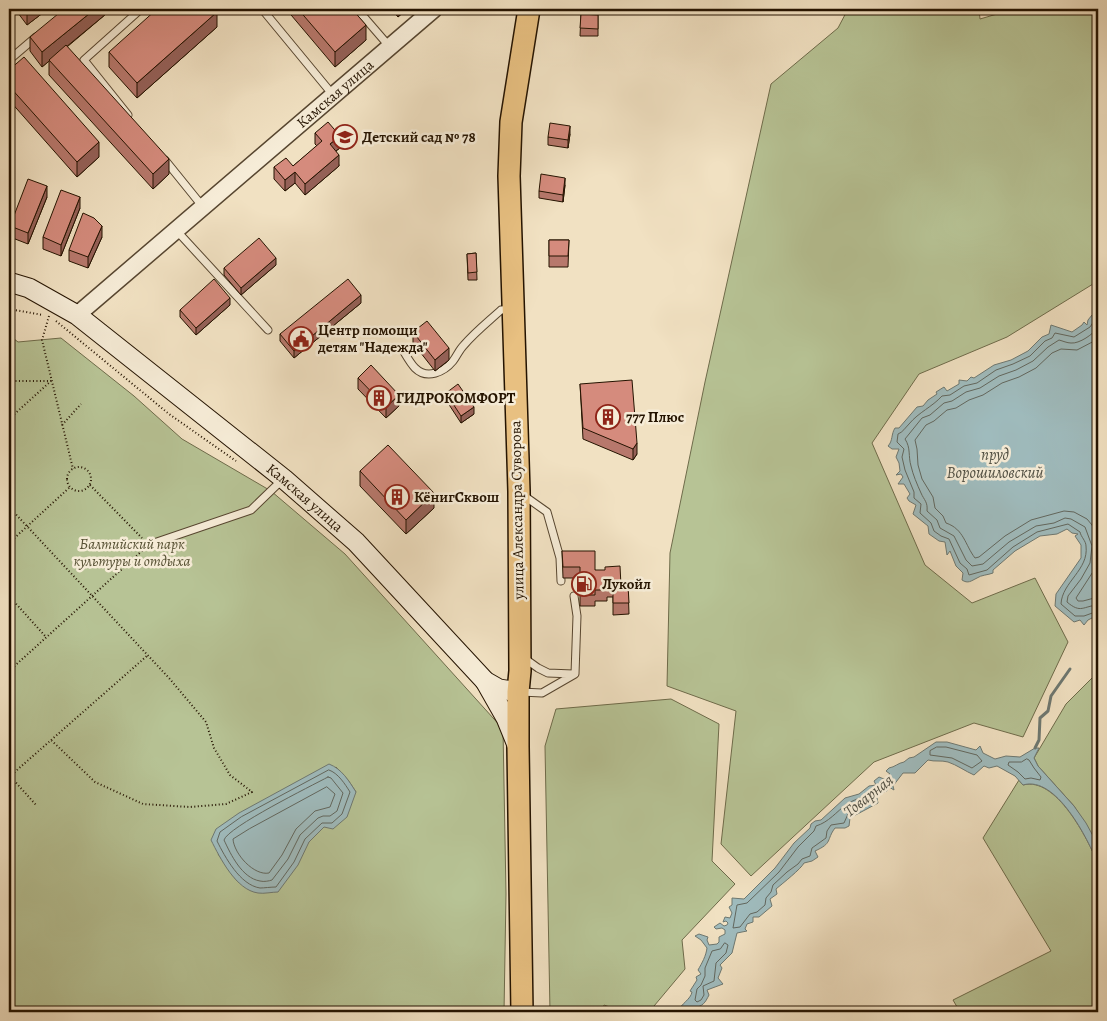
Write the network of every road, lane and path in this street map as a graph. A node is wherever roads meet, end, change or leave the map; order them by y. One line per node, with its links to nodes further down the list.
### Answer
1 (140, 9): 10 (lane)
2 (262, 9): 9 (lane)
3 (357, 9): 7 (lane)
4 (434, 9): 7 (street, Камская улица)
5 (528, 9): 16 (main road, улица Александра Суворова)
6 (38, 34): 8 (lane)
7 (390, 47): 9 (street, Камская улица)
8 (9, 60)
9 (333, 95): 12 (street, Камская улица)
10 (134, 122)
11 (159, 153): 12 (lane)
12 (202, 207): 13 (street, Камская улица)
13 (176, 230): 17 (street, Камская улица); 18 (lane)
14 (9, 282): 15 (main road, Камская улица)
15 (55, 301): 17 (main road, Камская улица); 21 (path)
16 (512, 309): 19 (lane); 29 (main road, улица Александра Суворова)
17 (77, 315): 26 (main road, Камская улица)
18 (268, 330)
19 (404, 352)
20 (9, 374): 21 (path)
21 (52, 381): 23 (path); 24 (path)
22 (81, 404): 24 (path)
23 (9, 419)
24 (62, 425): 25 (path)
25 (72, 469): 27 (path); 28 (path)
26 (284, 479): 33 (lane); 43 (main road, Камская улица)
27 (90, 485): 28 (path); 33 (path)
28 (70, 487): 31 (path)
29 (519, 492): 34 (lane); 39 (main road, улица Александра Суворова)
30 (9, 507): 31 (path)
31 (26, 525): 32 (path); 36 (path)
32 (9, 542)
33 (148, 545): 36 (path)
34 (561, 580)
35 (9, 596): 38 (path)
36 (92, 596): 38 (path); 40 (path)
37 (574, 596): 42 (lane)
38 (46, 637): 41 (path)
39 (520, 654): 42 (lane); 44 (main road, улица Александра Суворова)
40 (148, 655): 45 (path); 45 (path)
41 (9, 671)
42 (575, 674): 44 (lane)
43 (485, 681): 44 (main road, Камская улица); 46 (main road)
44 (518, 692): 46 (main road, улица Александра Суворова)
45 (51, 740): 47 (path)
46 (518, 746): 49 (main road, улица Александра Суворова)
47 (9, 776): 48 (path)
48 (37, 806)
49 (522, 1012)

